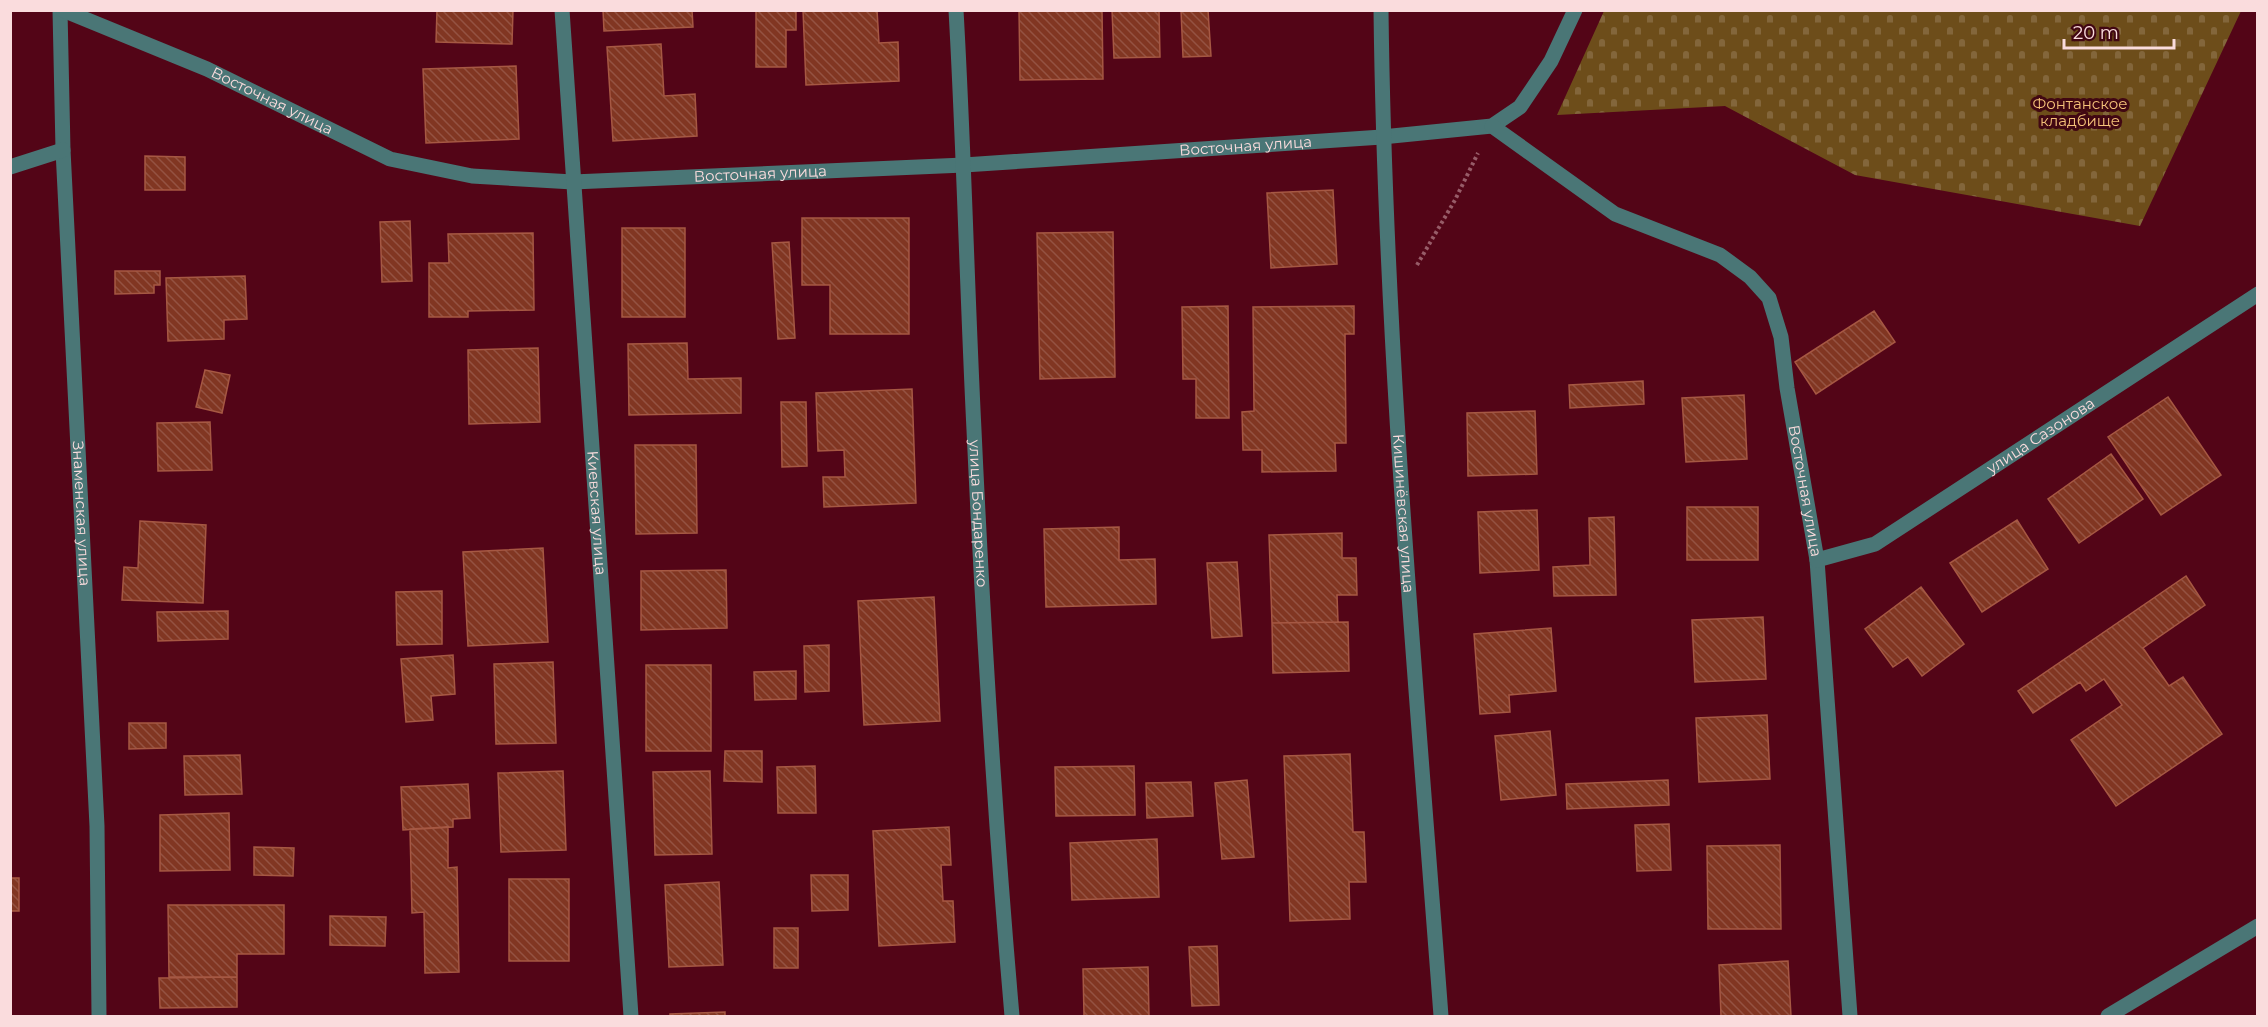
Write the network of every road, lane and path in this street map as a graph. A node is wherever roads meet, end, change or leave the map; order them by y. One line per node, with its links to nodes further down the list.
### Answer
1 (61, 10): 8 (street, Знаменская улица); 11 (street, Восточная улица)
2 (562, 10): 11 (street, Киевская улица)
3 (956, 10): 9 (street, улица Бондаренко)
4 (1381, 10): 7 (street, Кишинёвская улица)
5 (1575, 10): 6 (street, Восточная улица)
6 (1492, 126): 7 (street, Восточная улица); 12 (path); 14 (street, Восточная улица)
7 (1382, 137): 9 (street, Восточная улица); 19 (street, Кишинёвская улица)
8 (63, 150): 10 (street); 16 (street, Знаменская улица)
9 (964, 165): 11 (street, Восточная улица); 18 (street, улица Бондаренко)
10 (10, 167)
11 (573, 182): 17 (street, Киевская улица)
12 (1415, 268)
13 (2258, 294): 14 (street, улица Сазонова)
14 (1817, 560): 20 (street, Восточная улица)
15 (2258, 926): 21 (street)
16 (99, 1017)
17 (631, 1017)
18 (1012, 1017)
19 (1441, 1017)
20 (1850, 1017)
21 (2108, 1017)

